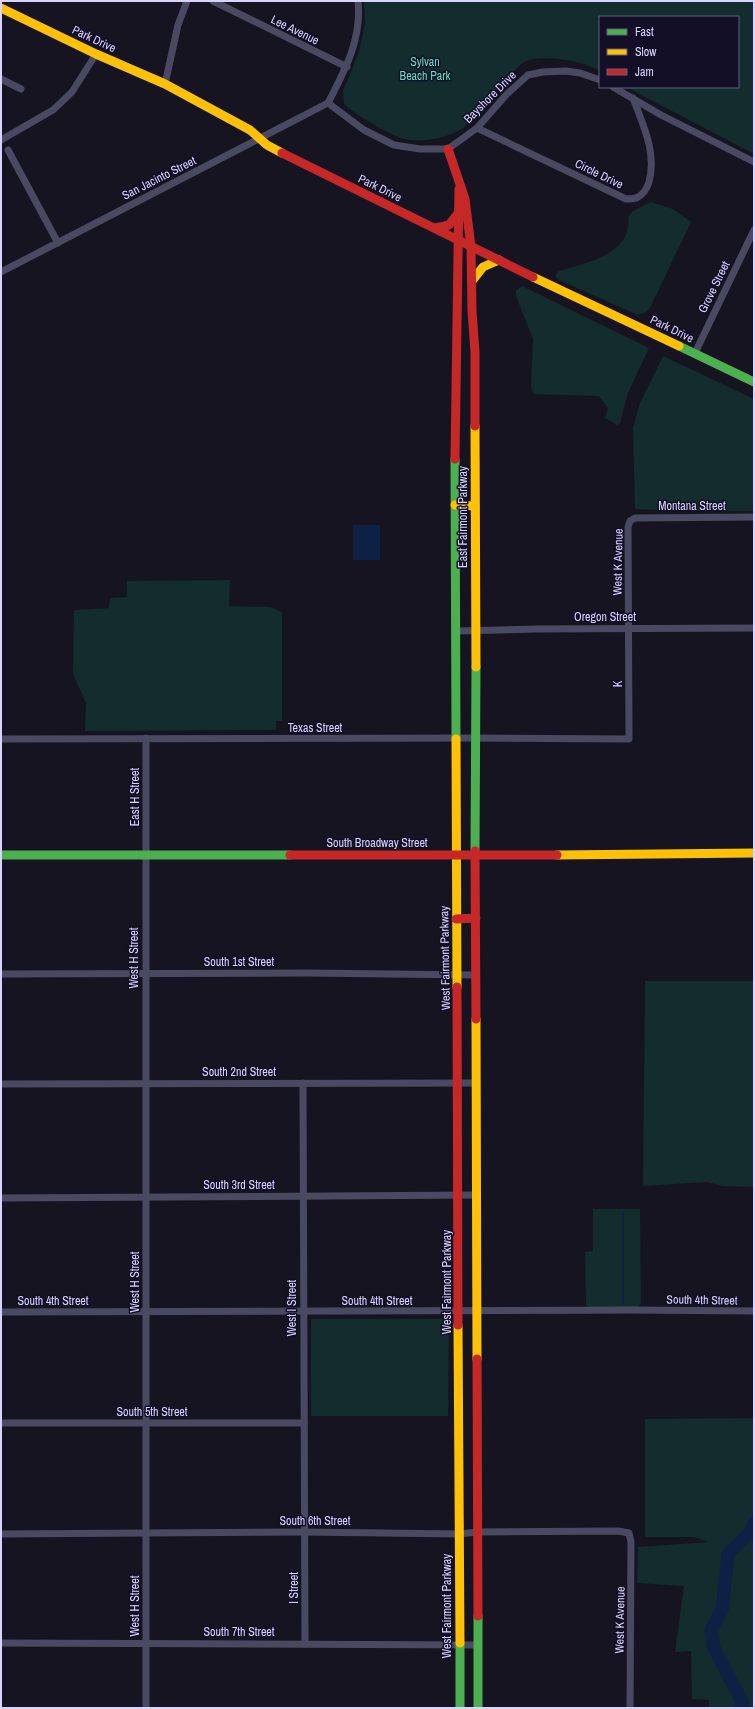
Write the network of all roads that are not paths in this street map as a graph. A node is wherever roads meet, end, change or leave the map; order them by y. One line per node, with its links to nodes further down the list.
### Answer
1 (187, 1): 9 (street)
2 (213, 1): 6 (street, Lee Avenue)
3 (358, 1): 6 (street)
4 (1, 8): 5 (main road, Park Drive)
5 (96, 54): 9 (main road, Park Drive); 16 (street)
6 (347, 67): 13 (street)
7 (1, 79): 11 (street)
8 (599, 80): 14 (street, Bayshore Drive)
9 (165, 84): 15 (main road, Park Drive)
10 (615, 88): 12 (street)
11 (21, 89)
12 (633, 98): 14 (street, Circle Drive); 19 (street)
13 (328, 103): 15 (street, San Jacinto Street); 17 (street)
14 (476, 128): 17 (street, Bayshore Drive)
15 (260, 138): 22 (main road, Park Drive); 25 (street, San Jacinto Street)
16 (1, 140)
17 (448, 149): 20 (main road, East Fairmont Parkway)
18 (8, 150): 25 (street)
19 (754, 162)
20 (458, 181): 21 (main road, East Fairmont Parkway); 26 (main road, East Fairmont Parkway)
21 (458, 212): 22 (main road); 24 (main road, East Fairmont Parkway)
22 (436, 228): 24 (main road, Park Drive)
23 (754, 230): 30 (street, Grove Street)
24 (457, 239): 26 (main road, Park Drive); 32 (main road, East Fairmont Parkway)
25 (58, 243): 28 (street, San Jacinto Street)
26 (472, 247): 27 (main road, Park Drive); 29 (main road, East Fairmont Parkway)
27 (499, 260): 29 (main road); 30 (main road, Park Drive)
28 (1, 272)
29 (472, 282): 33 (main road, East Fairmont Parkway)
30 (695, 353): 31 (main road, Park Drive)
31 (754, 382)
32 (455, 505): 33 (main road); 39 (main road, East Fairmont Parkway)
33 (475, 506): 38 (main road, East Fairmont Parkway)
34 (754, 517): 35 (street, Montana Street)
35 (630, 520): 36 (street, West K Avenue)
36 (628, 628): 37 (street, Oregon Street); 38 (street, Oregon Street); 44 (street, K)
37 (754, 628)
38 (475, 630): 39 (street, Oregon Street); 41 (main road, East Fairmont Parkway)
39 (456, 631): 43 (main road, East Fairmont Parkway)
40 (146, 738): 42 (street, Texas Street); 43 (street, Texas Street); 49 (street, East H Street)
41 (476, 738): 43 (street, Texas Street); 44 (street, Texas Street); 48 (main road, East Fairmont Parkway)
42 (1, 739)
43 (456, 739): 47 (main road, East Fairmont Parkway)
44 (629, 739)
45 (754, 853): 48 (main road, South Broadway Street)
46 (1, 855): 49 (main road, South Broadway Street)
47 (456, 855): 48 (main road, South Broadway Street); 49 (main road, South Broadway Street); 51 (main road, West Fairmont Parkway)
48 (475, 855): 50 (main road)
49 (146, 856): 52 (street, West H Street)
50 (476, 918): 51 (main road); 55 (main road)
51 (456, 919): 54 (main road, West Fairmont Parkway)
52 (145, 973): 53 (street, South 1st Street); 54 (street, South 1st Street); 56 (street, West H Street)
53 (1, 974)
54 (457, 974): 55 (street, South 1st Street); 58 (main road, West Fairmont Parkway)
55 (476, 975): 59 (main road)
56 (145, 1083): 57 (street, South 2nd Street); 60 (street, South 2nd Street); 64 (street, West H Street)
57 (303, 1083): 58 (street, South 2nd Street); 62 (street, West I Street)
58 (458, 1083): 59 (street, South 2nd Street); 63 (main road, West Fairmont Parkway)
59 (476, 1083): 61 (main road)
60 (1, 1084)
61 (476, 1195): 63 (street, South 3rd Street); 71 (main road)
62 (303, 1196): 63 (street, South 3rd Street); 64 (street, South 3rd Street); 69 (street, West I Street)
63 (458, 1196): 70 (main road, West Fairmont Parkway)
64 (146, 1197): 65 (street, South 3rd Street); 66 (street, West H Street)
65 (1, 1198)
66 (146, 1311): 68 (street, South 4th Street); 69 (street, South 4th Street); 73 (street, West H Street)
67 (754, 1311): 71 (street, South 4th Street)
68 (1, 1312)
69 (303, 1312): 70 (street, South 4th Street); 74 (street, West I Street)
70 (459, 1312): 71 (street, South 4th Street); 75 (main road, West Fairmont Parkway)
71 (477, 1312): 72 (main road)
72 (477, 1422): 75 (main road); 79 (main road)
73 (146, 1423): 74 (street, South 5th Street); 76 (street, South 5th Street); 77 (street, West H Street)
74 (304, 1423): 78 (street, West I Street)
75 (459, 1423): 82 (main road, West Fairmont Parkway)
76 (1, 1424)
77 (146, 1532): 78 (street, South 6th Street); 81 (street, South 6th Street); 84 (street, West H Street)
78 (305, 1532): 82 (street, South 6th Street); 85 (street, I Street)
79 (478, 1532): 80 (street, South 6th Street); 82 (street, South 6th Street); 87 (main road)
80 (629, 1533): 91 (street, West K Avenue)
81 (1, 1534)
82 (459, 1534): 86 (main road, West Fairmont Parkway)
83 (1, 1643): 84 (street, South 7th Street)
84 (146, 1643): 85 (street, South 7th Street); 88 (street, West H Street)
85 (305, 1644): 86 (street, South 7th Street)
86 (459, 1645): 87 (street, South 7th Street); 89 (main road, West Fairmont Parkway)
87 (478, 1645): 90 (main road)
88 (146, 1708)
89 (460, 1708)
90 (478, 1708)
91 (630, 1708)

